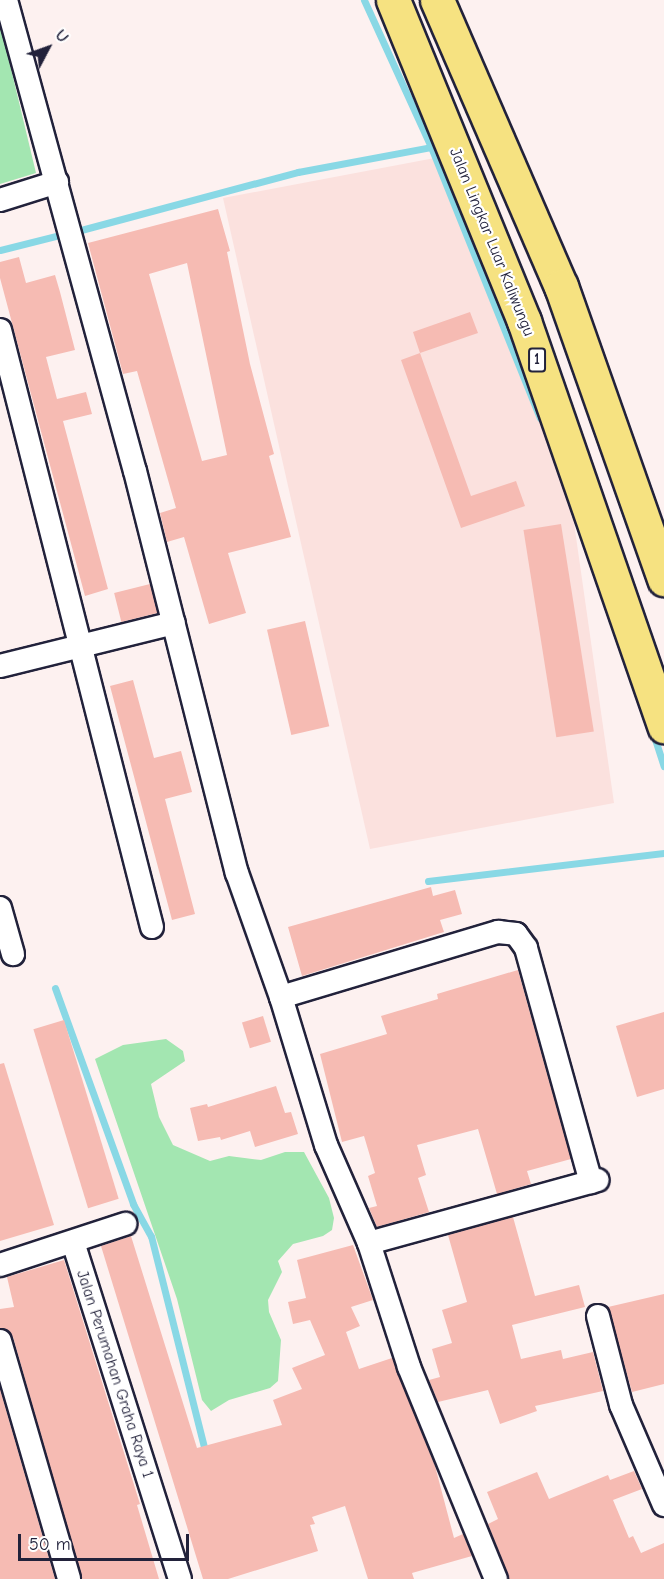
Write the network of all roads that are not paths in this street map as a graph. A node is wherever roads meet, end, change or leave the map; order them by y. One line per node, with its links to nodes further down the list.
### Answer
1 (6, 0): 4 (street)
2 (393, 0): 11 (highway, Jalan Lingkar Luar Kaliwungu / 1)
3 (437, 0): 7 (highway)
4 (57, 182): 5 (street); 8 (street)
5 (0, 201)
6 (0, 330): 9 (street)
7 (664, 579)
8 (174, 623): 9 (street); 15 (street)
9 (83, 644): 10 (street); 13 (street)
10 (0, 666)
11 (664, 726)
12 (0, 908): 14 (street)
13 (152, 927)
14 (13, 954)
15 (281, 997): 18 (street); 18 (street)
16 (125, 1224): 17 (street)
17 (73, 1242): 19 (street); 24 (street, Jalan Perumahan Graha Raya 1)
18 (369, 1243): 25 (street)
19 (0, 1265)
20 (598, 1316): 22 (street)
21 (0, 1341): 23 (street)
22 (664, 1505)
23 (69, 1579)
24 (180, 1579)
25 (496, 1579)

